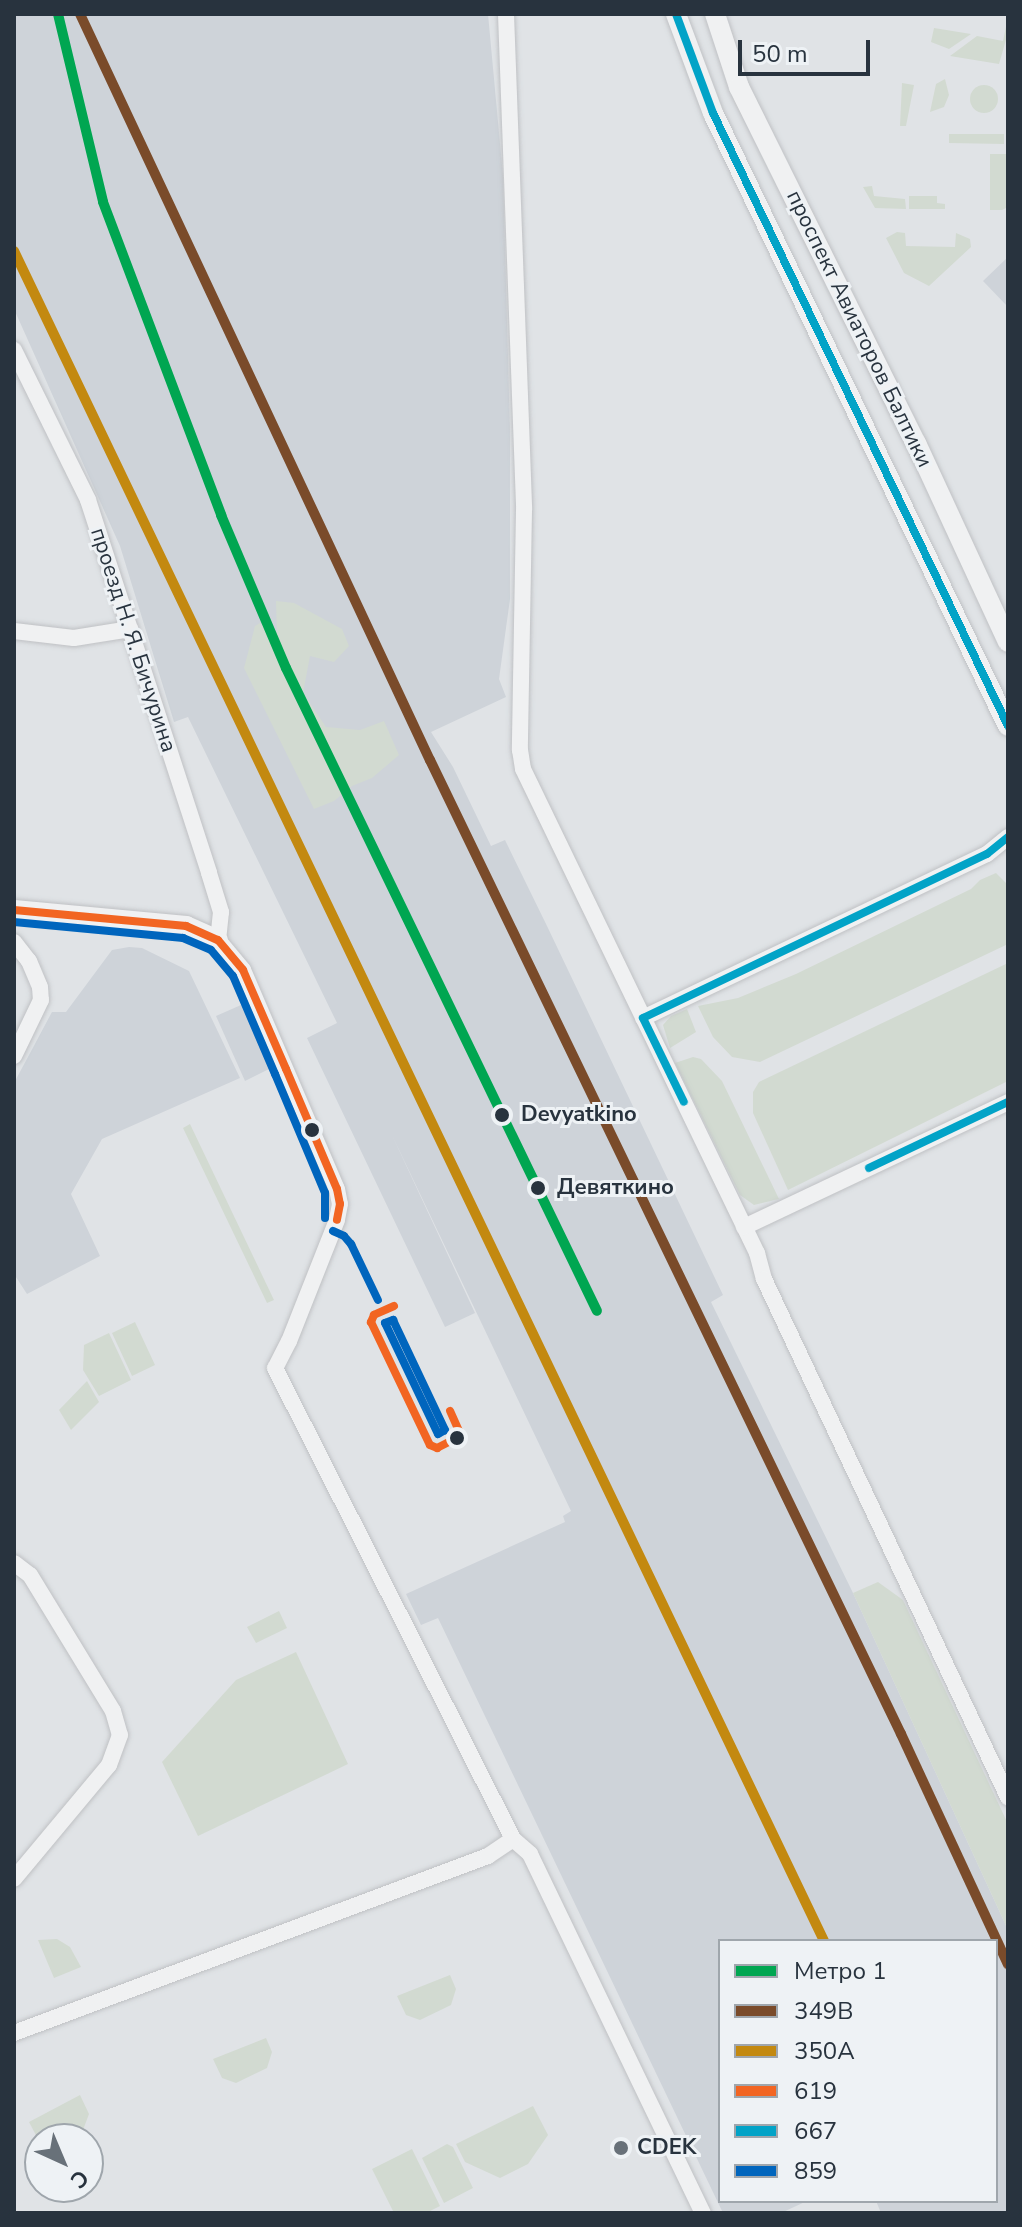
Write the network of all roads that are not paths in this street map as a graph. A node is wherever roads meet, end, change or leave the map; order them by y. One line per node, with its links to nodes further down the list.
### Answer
1 (506, 14): 13 (street)
2 (676, 14): 8 (street, проспект Авиаторов Балтики)
3 (715, 14): 7 (street, проспект Авиаторов Балтики)
4 (16, 360): 5 (street, проезд Н. Я. Бичурина)
5 (130, 629): 6 (street); 11 (street, проезд Н. Я. Бичурина)
6 (14, 631)
7 (1008, 642)
8 (1008, 726)
9 (1008, 837): 13 (street)
10 (14, 910): 11 (street)
11 (218, 940): 19 (street)
12 (14, 942): 14 (street)
13 (643, 1018): 16 (street)
14 (14, 1056)
15 (1008, 1102): 16 (street)
16 (744, 1227): 18 (street)
17 (14, 1563): 20 (street)
18 (1008, 1797)
19 (513, 1839): 21 (street); 22 (street)
20 (14, 1879)
21 (14, 2033)
22 (703, 2213)

